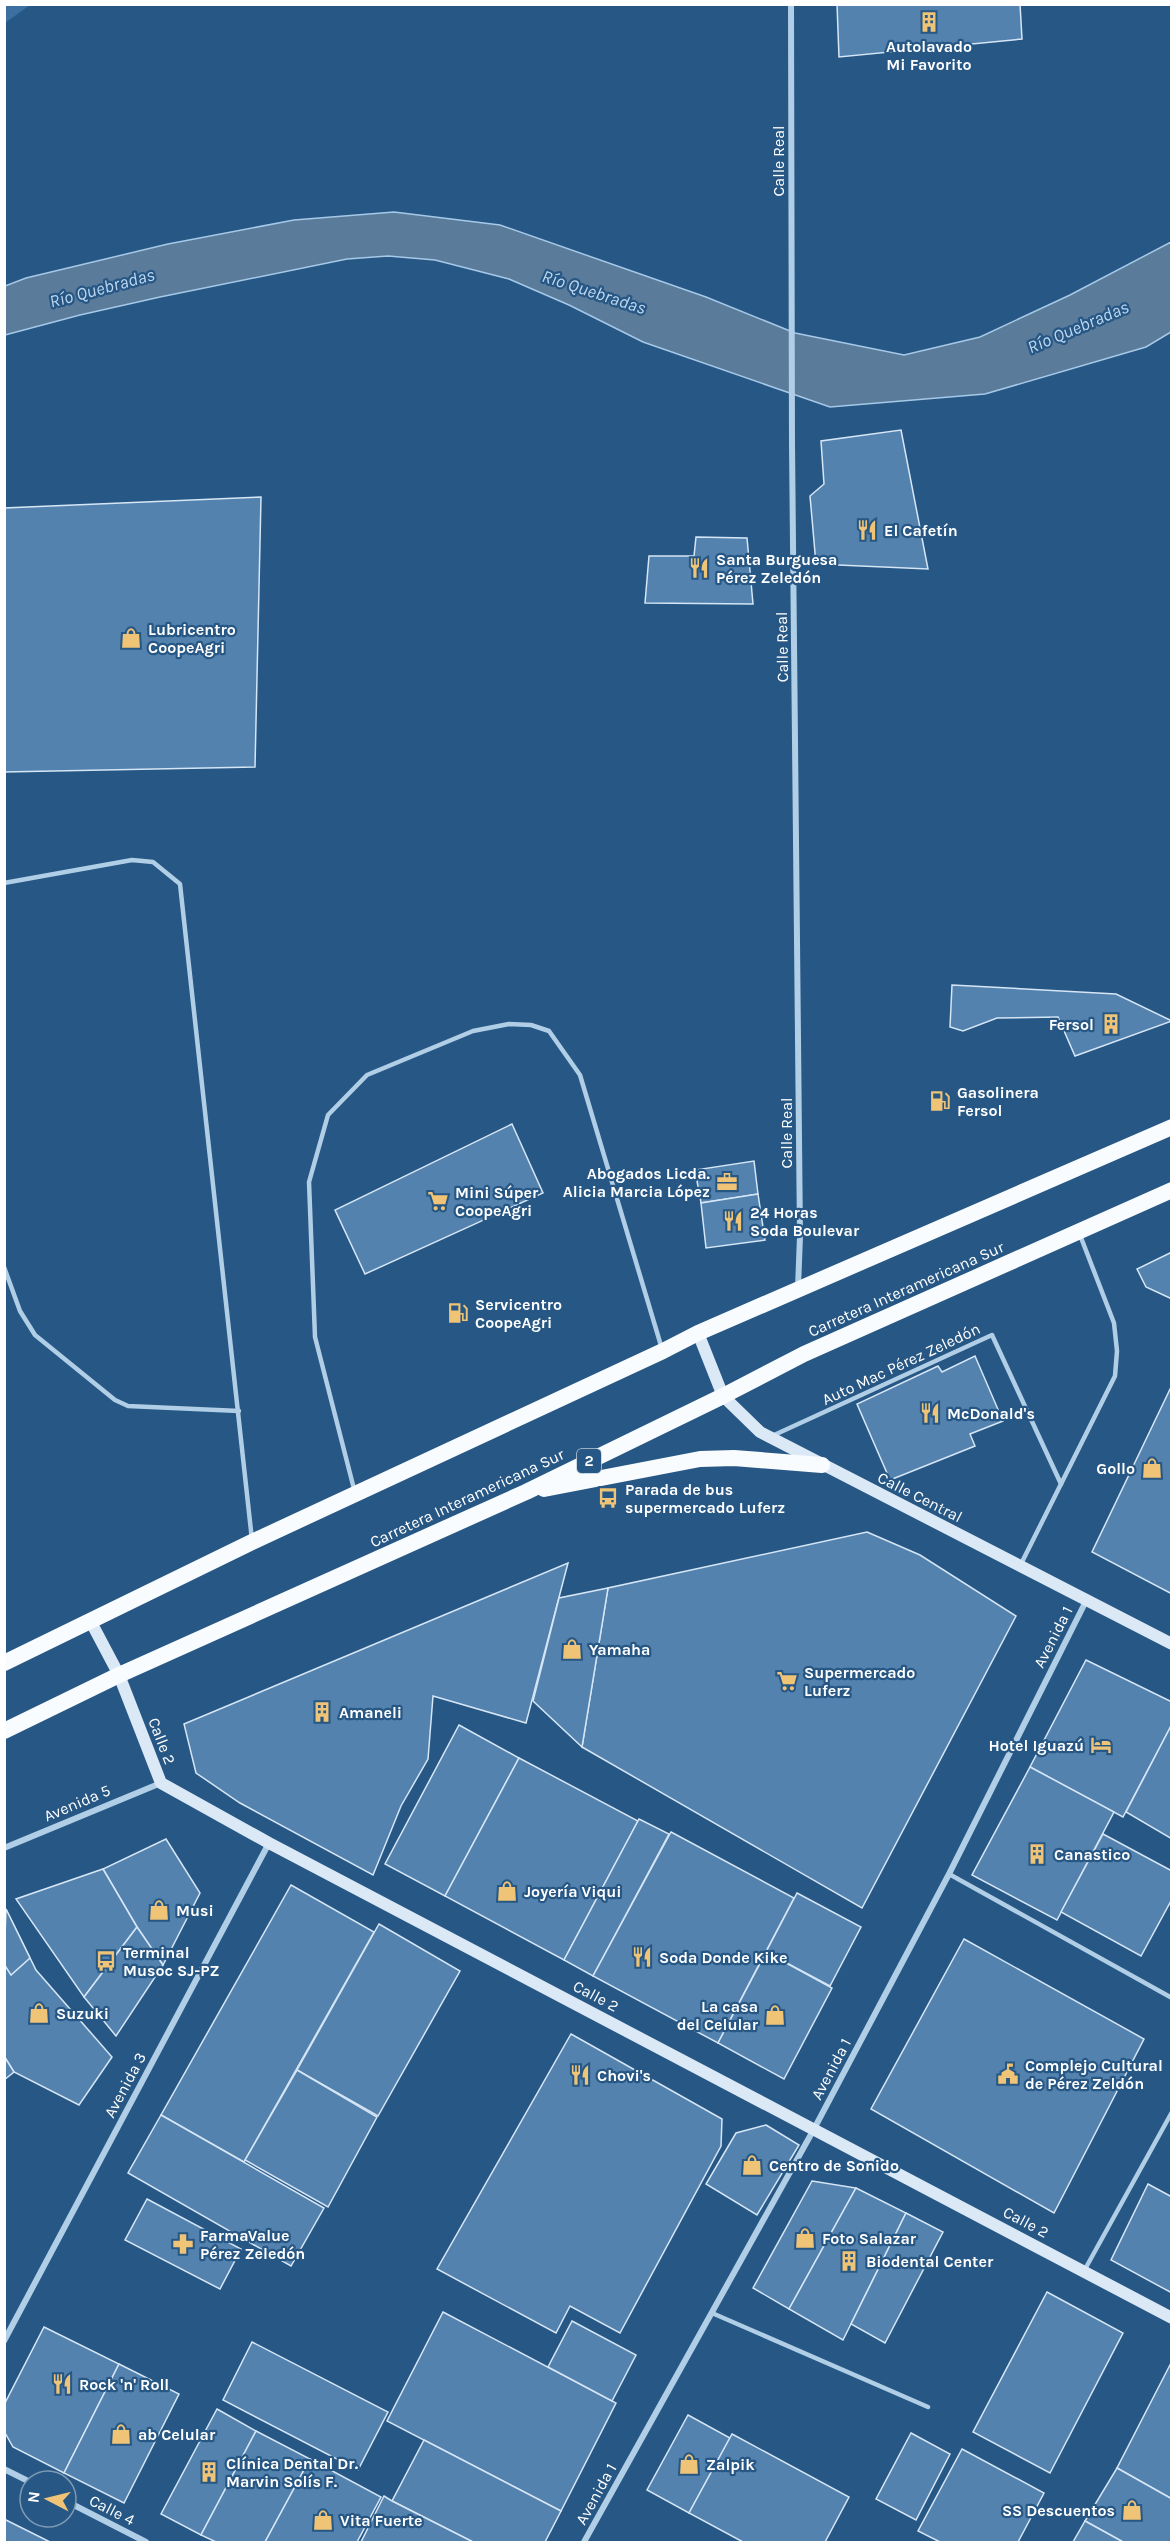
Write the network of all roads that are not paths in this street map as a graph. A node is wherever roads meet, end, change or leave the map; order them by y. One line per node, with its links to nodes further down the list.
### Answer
1 (791, 4): 7 (street, Calle Real)
2 (4, 883): 11 (lane)
3 (1172, 1127): 7 (highway)
4 (1172, 1190): 5 (highway, Carretera Interamericana Sur / 2)
5 (1078, 1232): 10 (highway, Carretera Interamericana Sur / 2); 14 (lane)
6 (4, 1267): 11 (lane)
7 (798, 1290): 8 (highway)
8 (698, 1333): 9 (highway); 10 (main road, Calle Central)
9 (663, 1351): 16 (highway); 16 (lane)
10 (723, 1396): 12 (main road, Calle Central); 15 (highway, Carretera Interamericana Sur / 2)
11 (239, 1411): 17 (lane)
12 (769, 1437): 13 (main road, Calle Central); 14 (lane, Auto Mac Pérez Zeledón)
13 (822, 1465): 15 (highway); 18 (main road, Calle Central)
14 (1061, 1484): 18 (lane)
15 (526, 1492): 23 (highway, Carretera Interamericana Sur / 2)
16 (356, 1495): 17 (highway)
17 (252, 1542): 20 (highway)
18 (1020, 1566): 19 (main road, Calle Central)
19 (1086, 1600): 21 (main road, Calle Central); 28 (street, Avenida 1)
20 (91, 1622): 22 (highway); 23 (main road, Calle 2)
21 (1172, 1644)
22 (4, 1663)
23 (119, 1675): 24 (highway, Carretera Interamericana Sur / 2); 25 (main road, Calle 2)
24 (4, 1731)
25 (161, 1783): 26 (main road, Calle 2); 27 (street, Avenida 5)
26 (269, 1843): 31 (main road, Calle 2); 35 (street, Avenida 3)
27 (4, 1848)
28 (949, 1874): 29 (lane); 31 (street, Avenida 1)
29 (1172, 1998)
30 (1172, 2112): 32 (lane)
31 (814, 2129): 32 (main road, Calle 2); 33 (street, Avenida 1)
32 (1084, 2271): 34 (main road, Calle 2)
33 (712, 2313): 36 (lane); 41 (street, Avenida 1)
34 (1172, 2318)
35 (4, 2341)
36 (928, 2408)
37 (4, 2469): 38 (street)
38 (18, 2476)
39 (78, 2507): 40 (street, Calle 4)
40 (146, 2542)
41 (584, 2542)

